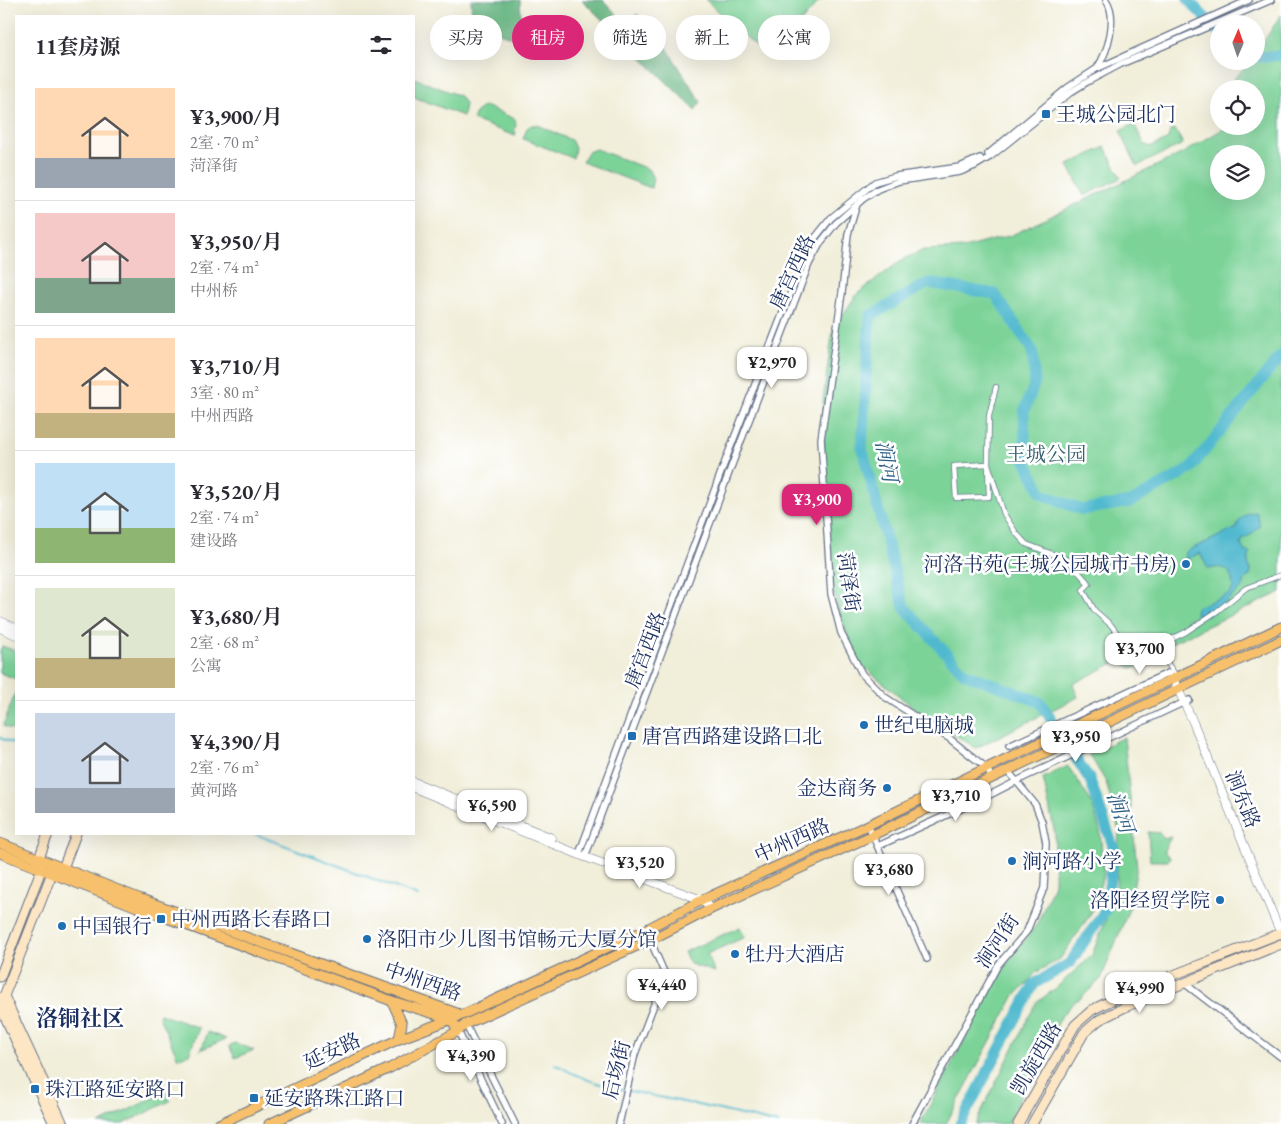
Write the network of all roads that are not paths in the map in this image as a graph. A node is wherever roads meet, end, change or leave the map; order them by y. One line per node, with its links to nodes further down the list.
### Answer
1 (1106, 0): 4 (street)
2 (1249, 0): 4 (street, 唐宫西路)
3 (1270, 0): 5 (street, 唐宫西路)
4 (1096, 69): 5 (street); 35 (street, 唐宫西路)
5 (1099, 76): 6 (street, 唐宫西路)
6 (857, 204): 22 (street, 菏泽街); 35 (street, 唐宫西路)
7 (996, 387): 8 (street)
8 (988, 464): 8 (street); 16 (street)
9 (1281, 575): 16 (street)
10 (0, 622): 13 (street)
11 (1281, 627): 17 (main road, 中州西路)
12 (0, 628): 14 (street)
13 (15, 628)
14 (15, 634)
15 (1281, 640): 18 (main road, 中州西路)
16 (1156, 646): 17 (street)
17 (1175, 677): 18 (street, 涧东路); 20 (main road, 中州西路)
18 (1181, 688): 19 (street, 涧东路); 23 (main road, 中州西路)
19 (1187, 701): 25 (street); 42 (street, 涧东路); 43 (street, 涧东路)
20 (1107, 705): 21 (street); 22 (main road, 中州西路)
21 (1009, 746)
22 (986, 768): 24 (street, 菏泽街); 28 (main road, 中州西路)
23 (1008, 771): 24 (main road, 中州西路); 25 (street, 涧河街)
24 (992, 779): 31 (main road, 中州西路)
25 (1016, 781): 33 (street); 64 (street, 涧河街)
26 (415, 782): 35 (street)
27 (415, 788): 35 (street)
28 (868, 825): 31 (street); 40 (main road, 中州西路)
29 (48, 835): 36 (main road)
30 (76, 835): 37 (main road)
31 (873, 835): 33 (street); 41 (main road, 中州西路)
32 (0, 843): 36 (main road, 中州西路)
33 (878, 846): 46 (street)
34 (0, 853): 38 (main road, 中州西路)
35 (583, 853): 40 (street)
36 (39, 858): 37 (main road, 中州西路); 38 (main road)
37 (63, 868): 39 (main road); 52 (main road, 中州西路)
38 (41, 870): 39 (main road, 中州西路); 47 (main road)
39 (52, 873): 49 (main road); 50 (main road, 中州西路)
40 (705, 899): 41 (street); 52 (main road, 中州西路)
41 (711, 909): 44 (main road, 中州西路)
42 (1281, 924)
43 (1281, 933): 65 (main road, 凯旋西路)
44 (650, 940): 52 (main road, 中州西路); 63 (street, 后场街)
45 (1281, 944): 48 (main road, 凯旋西路)
46 (927, 959)
47 (0, 977)
48 (1184, 984): 56 (street); 66 (main road, 凯旋西路)
49 (2, 997): 58 (main road)
50 (392, 1001): 53 (main road, 中州西路); 55 (main road)
51 (0, 1006): 57 (main road)
52 (464, 1019): 53 (main road, 延安路); 54 (main road, 延安路); 62 (street)
53 (451, 1020): 54 (main road, 中州西路); 55 (main road, 延安路)
54 (458, 1031): 60 (main road, 延安路); 61 (street)
55 (398, 1039): 59 (main road, 延安路)
56 (1281, 1057)
57 (54, 1124)
58 (63, 1124)
59 (219, 1124)
60 (270, 1124)
61 (502, 1124)
62 (515, 1124)
63 (619, 1124)
64 (912, 1124)
65 (1018, 1124)
66 (1032, 1124)

